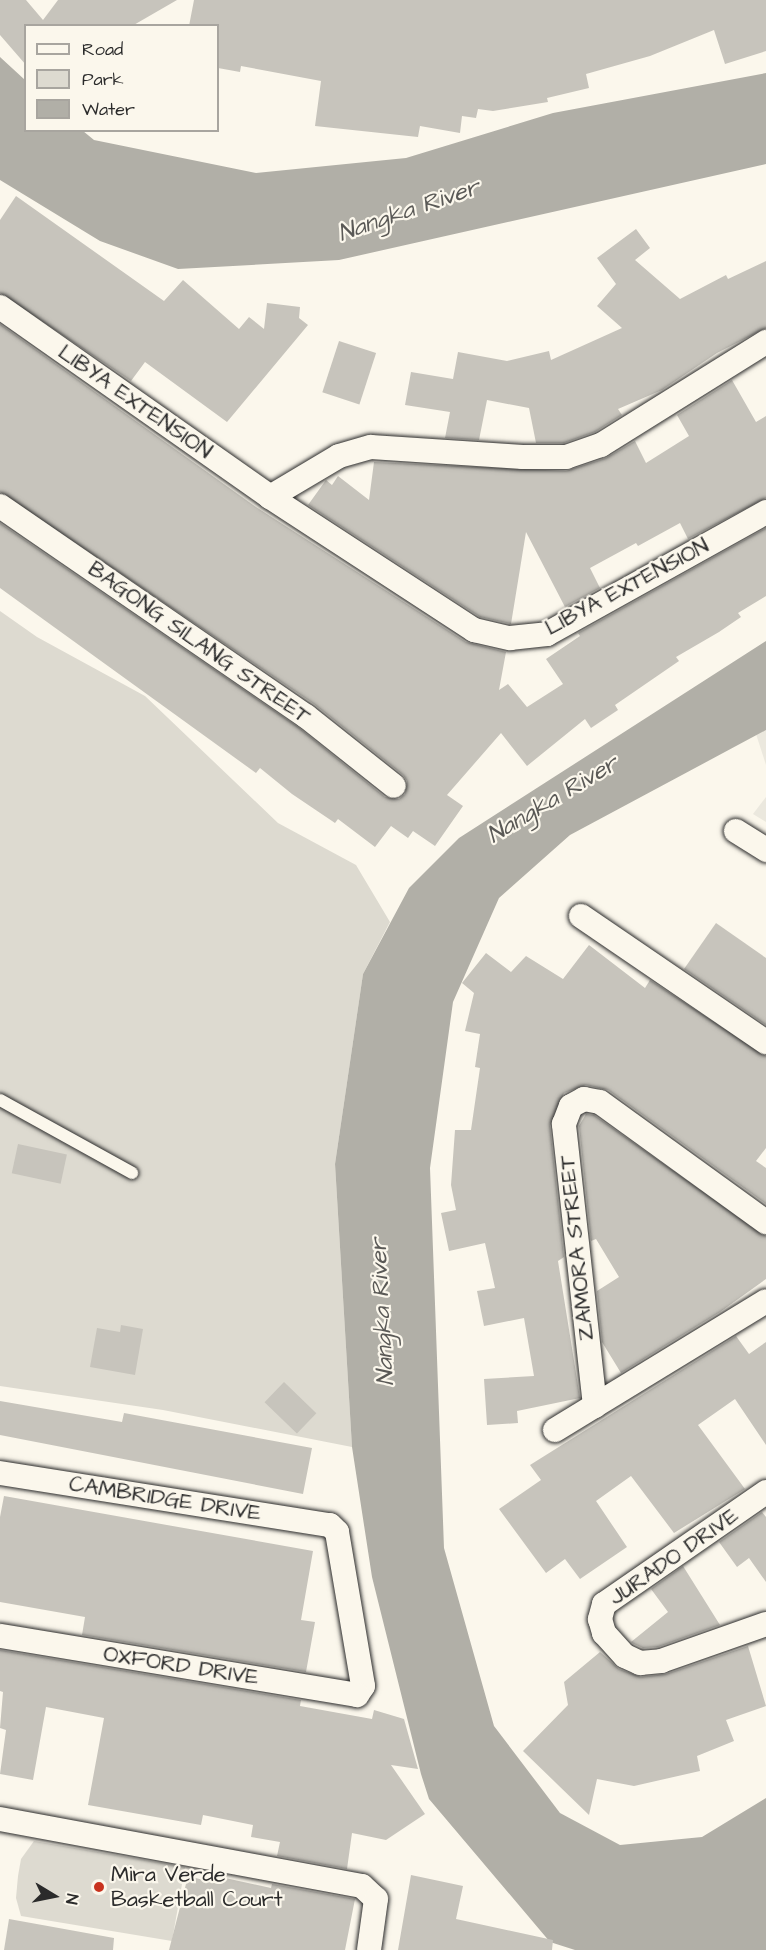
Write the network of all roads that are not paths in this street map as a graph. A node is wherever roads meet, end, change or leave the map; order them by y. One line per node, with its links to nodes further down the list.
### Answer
1 (0, 307): 3 (street, LIBYA EXTENSION)
2 (766, 342): 3 (street)
3 (270, 497): 5 (street, LIBYA EXTENSION)
4 (0, 506): 6 (street, BAGONG SILANG STREET)
5 (766, 512)
6 (394, 786)
7 (736, 831): 8 (street)
8 (766, 850)
9 (581, 916): 10 (street)
10 (766, 1042)
11 (0, 1100): 12 (lane)
12 (132, 1173)
13 (766, 1222): 15 (street, ZAMORA STREET)
14 (766, 1301): 15 (street)
15 (595, 1406): 16 (street)
16 (555, 1430)
17 (0, 1473): 21 (street, CAMBRIDGE DRIVE)
18 (766, 1492): 19 (street, JURADO DRIVE)
19 (766, 1624)
20 (0, 1636): 21 (street, OXFORD DRIVE)
21 (362, 1693)
22 (0, 1819): 23 (street)
23 (369, 1950)

